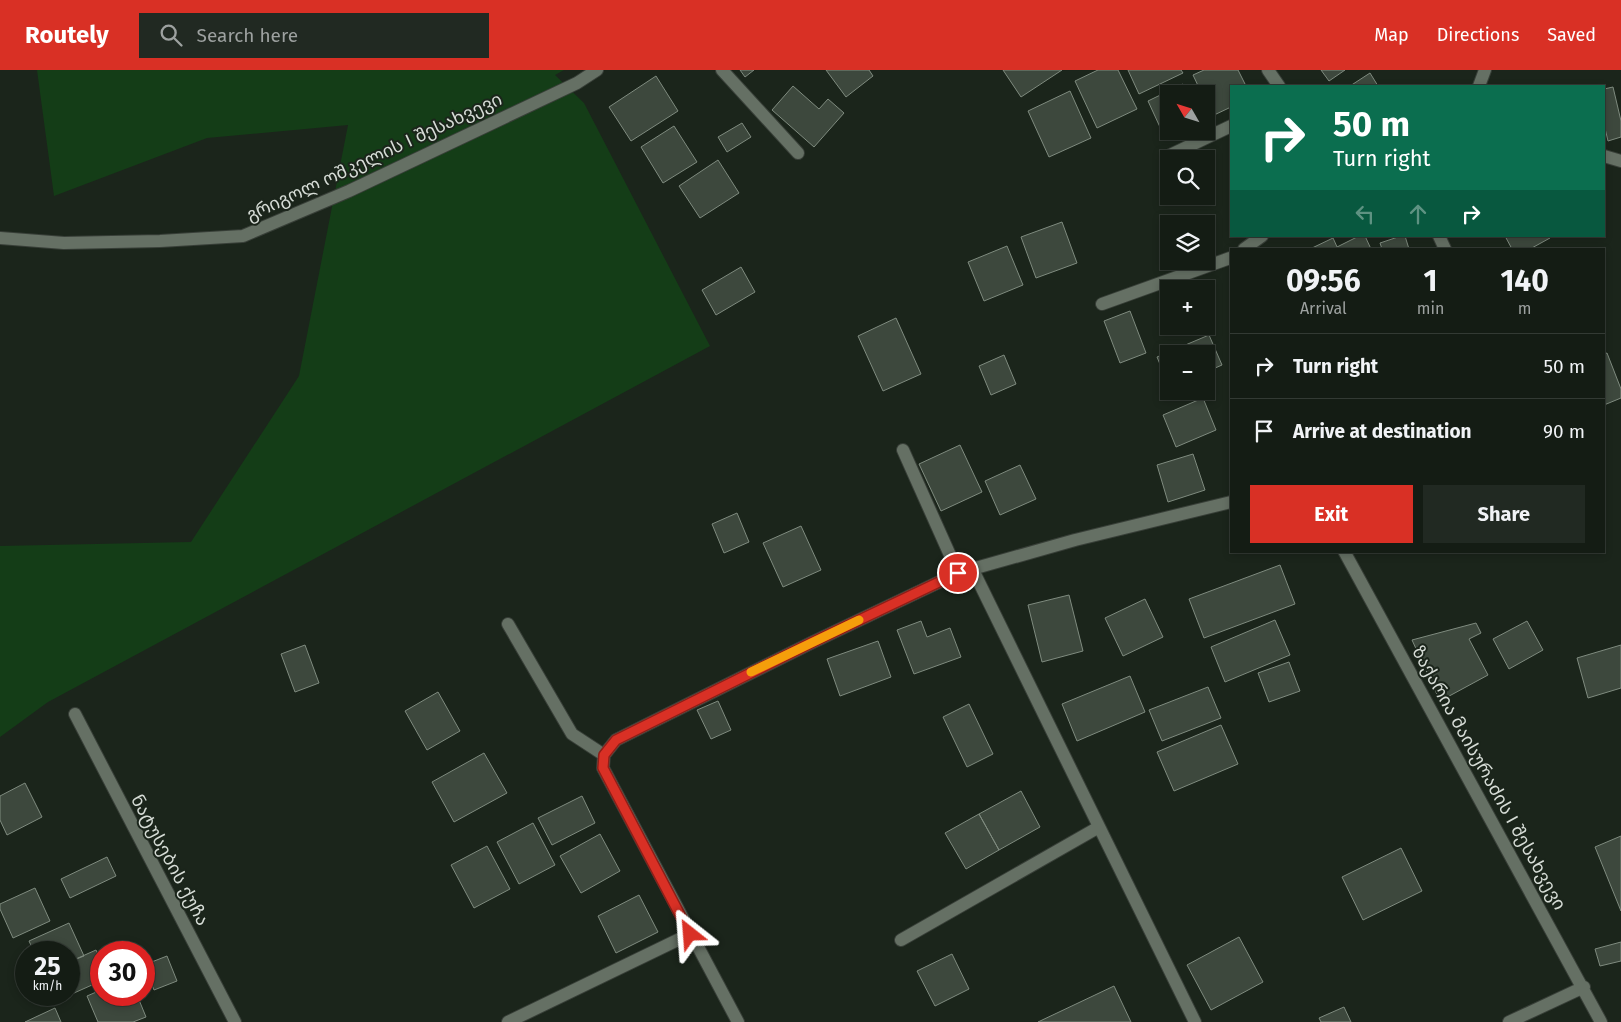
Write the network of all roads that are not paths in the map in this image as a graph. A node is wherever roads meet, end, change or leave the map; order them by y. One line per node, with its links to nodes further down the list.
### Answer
1 (597, 70): 13 (street, გრიგოლ ოშკელის I შესახვევი)
2 (722, 70): 9 (street)
3 (1268, 70): 5 (street)
4 (1485, 70): 6 (street)
5 (1278, 85)
6 (1479, 85)
7 (1230, 126): 8 (street)
8 (1181, 150)
9 (798, 153)
10 (1605, 156): 11 (street)
11 (1621, 161)
12 (1261, 237): 14 (street)
13 (0, 238)
14 (1245, 248)
15 (1230, 260): 16 (street)
16 (1102, 304)
17 (903, 450): 21 (street)
18 (1230, 502): 20 (street)
19 (1345, 553): 28 (street, ზაქარია მაისურაძის I შესახვევი)
20 (972, 568): 21 (street); 25 (street)
21 (958, 573): 24 (street)
22 (508, 624): 24 (street)
23 (75, 714): 29 (street, ნატუსების ქუჩა)
24 (604, 755): 26 (street)
25 (1099, 827): 27 (street); 32 (street)
26 (690, 934): 30 (street); 31 (street)
27 (901, 940)
28 (1584, 987): 33 (street); 34 (street, ზაქარია მაისურაძის I შესახვევი)
29 (235, 1022)
30 (508, 1022)
31 (738, 1022)
32 (1195, 1022)
33 (1509, 1022)
34 (1601, 1022)

